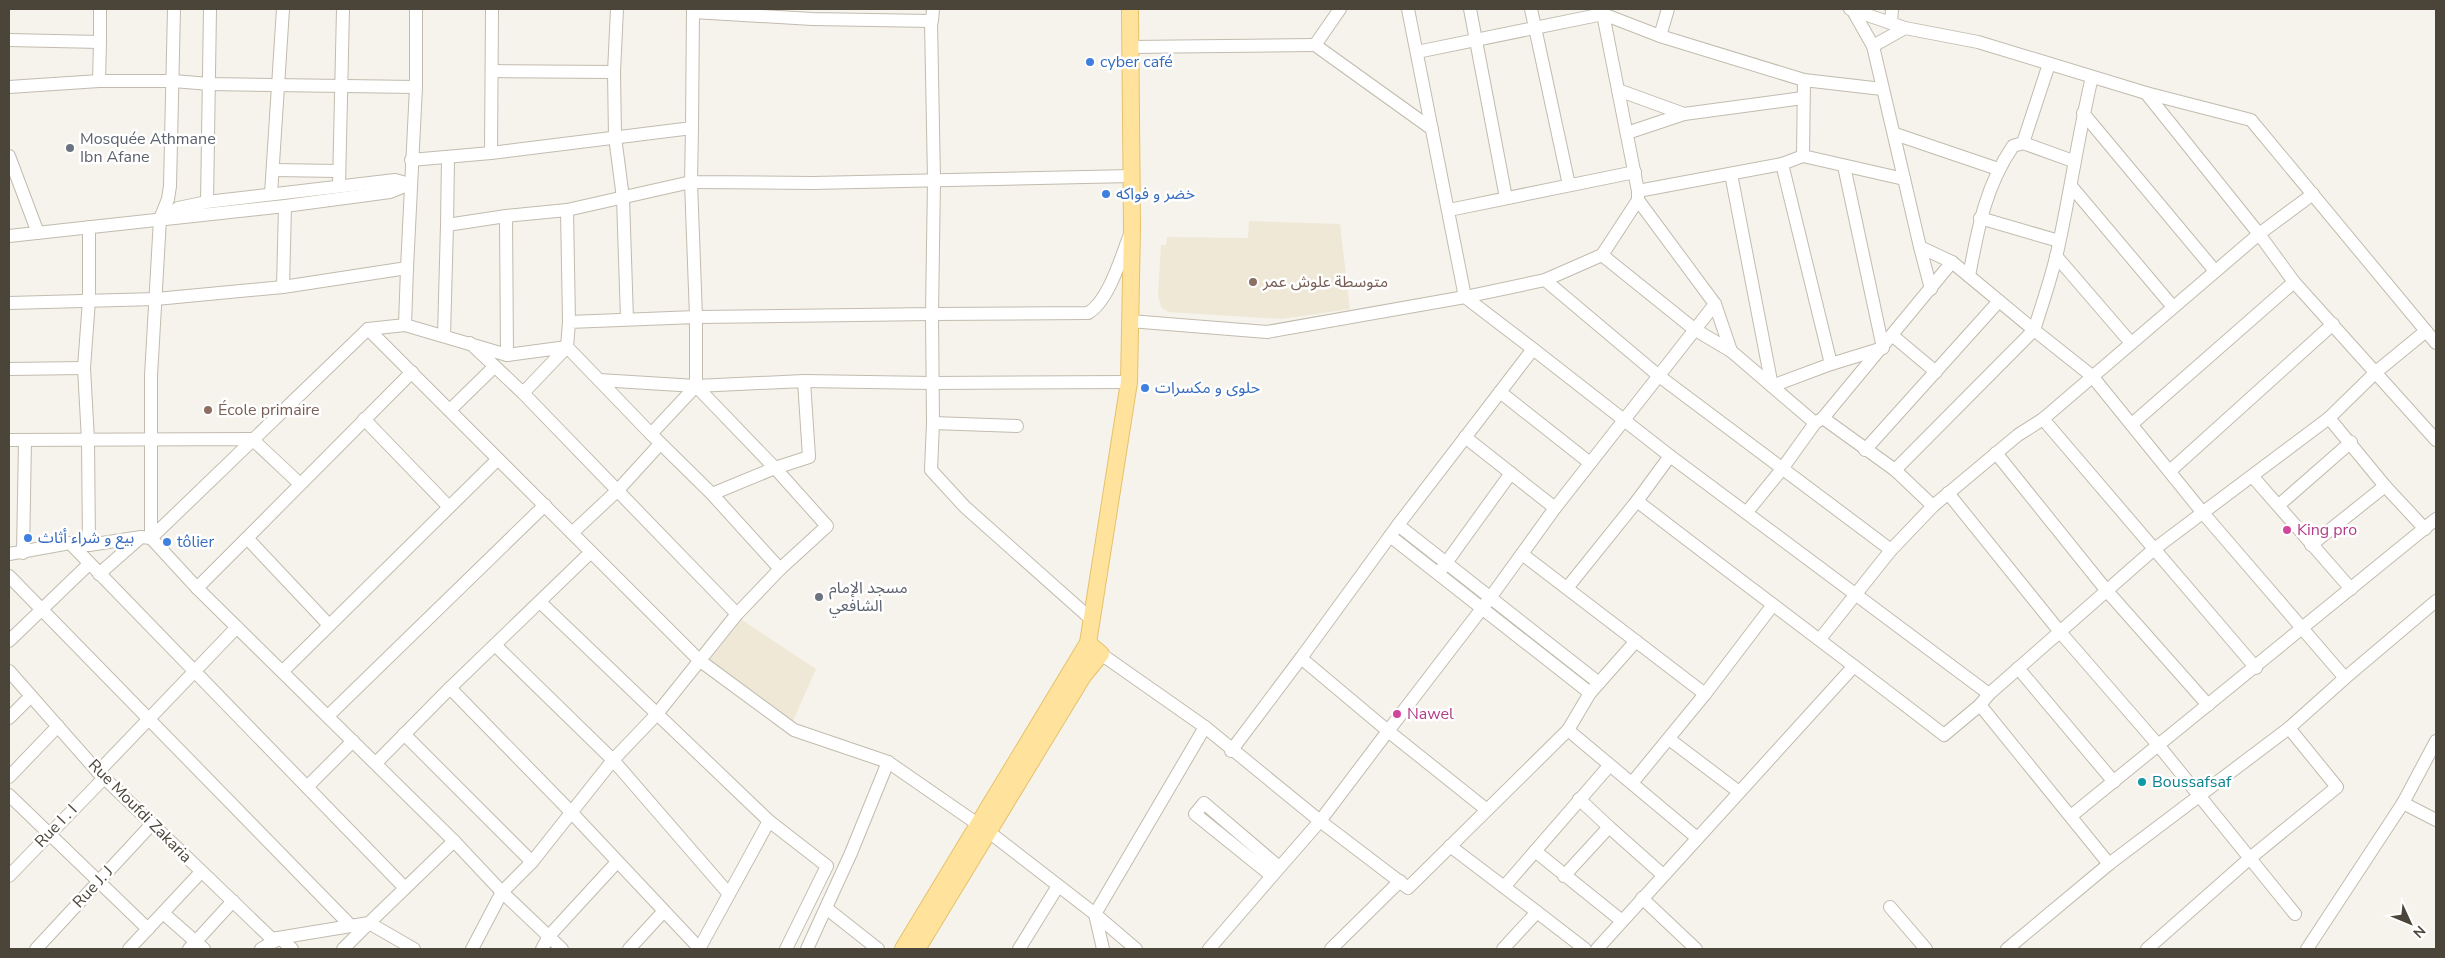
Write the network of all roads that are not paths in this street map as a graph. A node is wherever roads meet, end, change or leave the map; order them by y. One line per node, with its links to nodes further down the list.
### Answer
1 (100, 9): 26 (street)
2 (174, 9): 35 (street)
3 (210, 9): 38 (street)
4 (283, 9): 39 (street)
5 (343, 9): 41 (street)
6 (416, 9): 42 (street)
7 (492, 9): 32 (street)
8 (617, 9): 33 (street)
9 (1130, 9): 29 (main road)
10 (1340, 9): 27 (street)
11 (1408, 9): 30 (street)
12 (1470, 9): 24 (street)
13 (1531, 9): 21 (street)
14 (1668, 9): 23 (street)
15 (1851, 9): 20 (street); 28 (street)
16 (1892, 9): 20 (street)
17 (693, 10): 19 (street); 49 (street)
18 (1603, 12): 21 (street); 23 (street); 44 (street)
19 (932, 15): 70 (street)
20 (1891, 23): 22 (street)
21 (1535, 28): 24 (street); 73 (street)
22 (1905, 28): 28 (street); 31 (street)
23 (1660, 36): 36 (street)
24 (1475, 39): 30 (street); 80 (street)
25 (9, 40): 26 (street)
26 (100, 42): 37 (street)
27 (1315, 44): 29 (street); 50 (street)
28 (1873, 46): 43 (street)
29 (1130, 47): 68 (main road)
30 (1417, 52): 50 (street)
31 (2049, 64): 34 (street); 54 (street)
32 (492, 71): 33 (street); 55 (street)
33 (614, 72): 53 (street)
34 (2092, 77): 45 (street); 47 (street)
35 (173, 80): 37 (street); 38 (street); 87 (street)
36 (1804, 80): 43 (street); 46 (street)
37 (99, 81): 40 (street)
38 (210, 84): 39 (street); 81 (street)
39 (280, 85): 41 (street); 64 (street)
40 (9, 86)
41 (343, 86): 42 (street); 65 (street)
42 (416, 87): 59 (street)
43 (1882, 89): 52 (street)
44 (1618, 90): 48 (street); 51 (street)
45 (2146, 93): 77 (street); 92 (street)
46 (1804, 98): 48 (street); 57 (street)
47 (2083, 113): 60 (street); 100 (street)
48 (1684, 114): 51 (street)
49 (692, 128): 53 (street); 71 (street)
50 (1432, 129): 84 (street)
51 (1627, 133): 66 (street)
52 (1895, 134): 63 (street); 69 (street)
53 (616, 137): 55 (street); 79 (street)
54 (2023, 143): 60 (street); 63 (street)
55 (491, 153): 58 (street)
56 (9, 156): 91 (street)
57 (1802, 156): 61 (street); 62 (street)
58 (448, 158): 59 (street); 88 (street)
59 (411, 160): 72 (street)
60 (2073, 161): 75 (street)
61 (1782, 164): 67 (street); 134 (street)
62 (1844, 166): 69 (street); 130 (street)
63 (1998, 169): 86 (street)
64 (273, 170): 65 (street); 76 (street)
65 (339, 171): 74 (street)
66 (1635, 172): 73 (street); 78 (street)
67 (1731, 174): 78 (street); 148 (street)
68 (1132, 176): 70 (street); 90 (main road)
69 (1904, 179): 95 (street)
70 (934, 180): 71 (street); 113 (street)
71 (691, 182): 79 (street); 114 (street)
72 (410, 184): 74 (street); 82 (street); 99 (street)
73 (1569, 185): 80 (street)
74 (339, 186): 76 (street)
75 (2071, 186): 94 (street); 112 (street)
76 (271, 194): 81 (street)
77 (2313, 194): 92 (street); 123 (street)
78 (1638, 196): 96 (street); 111 (street)
79 (623, 198): 83 (street); 115 (street)
80 (1506, 198): 84 (street)
81 (207, 202): 87 (street)
82 (285, 206): 87 (street); 104 (street)
83 (568, 210): 85 (street); 117 (street)
84 (1449, 210): 106 (street)
85 (506, 216): 88 (street); 133 (street)
86 (1980, 218): 94 (street); 101 (street)
87 (160, 219): 89 (street); 107 (street)
88 (447, 225): 124 (street)
89 (89, 226): 91 (street); 108 (street)
90 (1132, 228): 113 (street); 116 (main road)
91 (38, 233): 93 (street)
92 (2259, 234): 100 (street); 103 (street)
93 (9, 236)
94 (2059, 241): 97 (street)
95 (1920, 247): 98 (street); 105 (street)
96 (1602, 255): 102 (street); 121 (street)
97 (2056, 256): 122 (street); 127 (street)
98 (1952, 262): 101 (street); 105 (street)
99 (407, 268): 104 (street); 118 (street)
100 (2215, 271): 112 (street)
101 (1969, 276): 109 (street)
102 (1544, 280): 106 (street); 141 (street)
103 (2294, 282): 119 (street); 158 (street)
104 (282, 287): 107 (street)
105 (1931, 289): 125 (street)
106 (1465, 297): 116 (street); 131 (street)
107 (156, 299): 108 (street); 162 (street)
108 (89, 300): 110 (street); 136 (street)
109 (1999, 301): 122 (street); 139 (street)
110 (9, 303)
111 (1715, 304): 121 (street); 132 (street)
112 (2173, 307): 127 (street)
113 (932, 314): 114 (street); 146 (street)
114 (696, 317): 115 (street); 147 (street)
115 (627, 319): 117 (street)
116 (1130, 321): 145 (main road)
117 (569, 322): 129 (street)
118 (405, 324): 120 (street); 124 (street)
119 (2333, 324): 140 (street); 178 (street)
120 (368, 329): 138 (street); 163 (street)
121 (1694, 329): 132 (street); 141 (street)
122 (2034, 330): 142 (street); 177 (street)
123 (2426, 331): 128 (street); 140 (street)
124 (444, 336): 126 (street)
125 (1892, 336): 130 (street); 139 (street)
126 (470, 343): 133 (street); 135 (street)
127 (2131, 343): 142 (street)
128 (2436, 343)
129 (567, 347): 133 (street); 143 (street); 149 (street)
130 (1883, 348): 134 (street); 156 (street)
131 (1533, 349): 150 (street); 155 (street)
132 (1730, 351): 148 (street)
133 (507, 355)
134 (1831, 364): 148 (street)
135 (494, 367): 149 (street); 151 (street)
136 (84, 368): 137 (street); 165 (street)
137 (9, 369)
138 (412, 372): 151 (street); 153 (street)
139 (1936, 372): 170 (street)
140 (2376, 372): 152 (street); 166 (street)
141 (1659, 376): 155 (street); 176 (street)
142 (2092, 376): 154 (street); 158 (street)
143 (599, 380): 147 (street); 160 (street)
144 (804, 381): 146 (street); 147 (street); 175 (street)
145 (1129, 382): 146 (street); 226 (main road)
146 (932, 383): 157 (street)
147 (696, 386): 160 (street); 175 (street)
148 (1772, 386): 156 (street)
149 (523, 392): 183 (street)
150 (1500, 392): 161 (street); 174 (street)
151 (450, 410): 173 (street)
152 (2330, 418): 168 (street); 180 (street)
153 (364, 419): 181 (street); 190 (street)
154 (2043, 419): 171 (street); 205 (street)
155 (1626, 420): 172 (street); 174 (street)
156 (1819, 420): 170 (street); 176 (street)
157 (933, 423): 159 (street); 226 (street)
158 (2132, 424): 178 (street)
159 (1017, 426)
160 (651, 434): 169 (street)
161 (1465, 437): 179 (street); 195 (street)
162 (150, 438): 163 (street); 165 (street); 199 (street)
163 (252, 439): 181 (street); 199 (street)
164 (9, 440): 167 (street)
165 (88, 440): 167 (street); 202 (street)
166 (2436, 440)
167 (25, 441): 207 (street)
168 (2351, 442): 182 (street); 188 (street)
169 (660, 444): 183 (street); 185 (street)
170 (1865, 450): 177 (street)
171 (1996, 453): 184 (street); 218 (street)
172 (1670, 456): 186 (street); 192 (street)
173 (497, 460): 187 (street); 190 (street)
174 (1590, 463): 191 (street)
175 (775, 468): 185 (street); 211 (street)
176 (1782, 469): 192 (street); 204 (street)
177 (1895, 470): 189 (street)
178 (2170, 472): 193 (street)
179 (1511, 473): 191 (street); 212 (street)
180 (2253, 477): 188 (street); 193 (street)
181 (300, 484): 200 (street)
182 (2385, 486): 196 (street); 203 (street)
183 (618, 490): 197 (street); 225 (street)
184 (1948, 493): 189 (street); 230 (street)
185 (712, 494): 211 (street)
186 (1637, 500): 216 (street); 223 (street)
187 (545, 505): 197 (street); 254 (street)
188 (2279, 505): 203 (street)
189 (1933, 506): 204 (street)
190 (449, 507): 227 (street)
191 (1555, 508): 209 (street)
192 (1747, 512): 219 (street)
193 (2203, 513): 205 (street); 229 (street)
194 (2436, 519): 196 (street)
195 (1398, 525): 198 (street); 212 (street)
196 (2425, 529): 217 (street)
197 (572, 533): 206 (street)
198 (1390, 536): 212 (street); 237 (street)
199 (146, 537): 202 (street); 213 (street); 215 (street)
200 (247, 538): 215 (street); 227 (street)
201 (70, 543): 202 (street); 207 (street); 210 (street)
202 (89, 545)
203 (2311, 545): 217 (street)
204 (1891, 550): 219 (street)
205 (2153, 550): 218 (street); 241 (street)
206 (591, 552): 221 (street); 238 (street)
207 (23, 553): 208 (street)
208 (9, 554)
209 (1522, 554): 216 (street); 222 (street)
210 (89, 564): 213 (street); 224 (street)
211 (780, 569): 225 (street)
212 (1442, 569): 222 (street)
213 (99, 574): 244 (street)
214 (9, 576): 224 (street)
215 (197, 588): 228 (street)
216 (1567, 588): 233 (street)
217 (2351, 590): 229 (street)
218 (2107, 591): 230 (street); 252 (street)
219 (1857, 593): 231 (street); 249 (street)
220 (2436, 601): 245 (street)
221 (540, 602): 235 (street); 253 (street)
222 (1486, 603): 247 (street); 260 (street)
223 (1772, 606): 231 (street); 248 (street)
224 (40, 608): 232 (street); 256 (street)
225 (737, 614): 238 (street)
226 (1091, 619): 234 (main road)
227 (329, 625): 243 (street)
228 (237, 626): 243 (street); 244 (street, Rue I . I)
229 (2303, 629): 241 (street); 245 (street)
230 (2060, 632): 240 (street); 266 (street)
231 (1820, 639): 239 (street)
232 (9, 641)
233 (1636, 641): 247 (street); 248 (street)
234 (1088, 643): 236 (main road); 290 (main road)
235 (495, 645): 246 (street); 268 (street)
236 (1101, 654): 258 (street); 290 (main road)
237 (1302, 658): 260 (street); 267 (street)
238 (699, 660): 253 (street); 269 (street)
239 (1854, 666): 251 (street); 277 (street)
240 (2018, 668): 249 (street); 274 (street)
241 (2256, 668): 252 (street)
242 (9, 671): 250 (street, Rue Moufdi Zakaria)
243 (283, 671): 254 (street)
244 (195, 672): 256 (street, Rue I . I); 276 (street)
245 (2345, 678): 259 (street)
246 (450, 688): 262 (street); 283 (street)
247 (1594, 688): 261 (street)
248 (1705, 694): 263 (street)
249 (1989, 694): 251 (street)
250 (31, 696): 255 (street); 257 (street, Rue Moufdi Zakaria)
251 (1980, 705): 284 (street)
252 (2208, 705): 266 (street)
253 (656, 714): 268 (street); 287 (street)
254 (328, 716): 264 (street)
255 (9, 718)
256 (149, 720): 272 (street, Rue I . I); 325 (street)
257 (58, 726): 272 (street, Rue Moufdi Zakaria); 273 (street)
258 (1205, 727): 267 (street); 321 (street)
259 (2289, 728): 279 (street); 296 (street)
260 (1388, 730): 282 (street); 286 (street)
261 (1568, 730): 271 (street); 282 (street)
262 (404, 734): 270 (street); 297 (street)
263 (1669, 739): 275 (street); 277 (street)
264 (353, 741): 270 (street); 276 (street)
265 (2436, 741): 281 (street)
266 (2159, 746): 274 (street); 279 (street)
267 (1232, 751): 286 (street)
268 (613, 760): 283 (street); 313 (street)
269 (888, 762): 290 (street); 303 (street)
270 (376, 763): 293 (street)
271 (1609, 766): 275 (street); 280 (street)
272 (101, 775): 288 (street, Rue Moufdi Zakaria); 291 (street, Rue I . I)
273 (9, 776)
274 (2114, 782): 284 (street)
275 (1632, 783): 292 (street)
276 (307, 787): 311 (street)
277 (1739, 792): 292 (street)
278 (9, 795): 291 (street)
279 (2200, 797): 296 (street); 299 (street)
280 (1579, 799): 289 (street); 295 (street)
281 (2403, 803): 285 (street); 358 (street)
282 (1487, 810): 294 (street)
283 (571, 812): 297 (street); 298 (street)
284 (2071, 816): 299 (street)
285 (2436, 820)
286 (1320, 821): 302 (street); 308 (street)
287 (769, 822): 300 (street); 313 (street)
288 (152, 825): 301 (street, Rue Moufdi Zakaria); 307 (street, Rue J. J)
289 (1609, 827): 304 (street); 306 (street)
290 (984, 829): 309 (street); 344 (main road); 345 (main road)
291 (48, 832): 305 (street, Rue I . I); 307 (street)
292 (1696, 837): 304 (street)
293 (454, 841): 311 (street); 312 (street)
294 (1450, 846): 308 (street); 310 (street)
295 (1535, 851): 306 (street); 310 (street)
296 (2250, 859): 322 (street); 357 (street)
297 (532, 862): 312 (street)
298 (617, 862): 319 (street); 327 (street)
299 (2108, 864): 356 (street)
300 (827, 866): 303 (street); 341 (street)
301 (201, 872): 315 (street, Rue Moufdi Zakaria); 318 (street)
302 (1276, 872): 302 (street); 349 (street)
303 (841, 875): 317 (street)
304 (1663, 875): 314 (street)
305 (9, 876)
306 (1564, 876): 323 (street)
307 (98, 881): 326 (street); 330 (street, Rue J. J)
308 (1400, 881): 350 (street)
309 (1058, 886): 321 (street); 346 (street)
310 (1504, 887): 320 (street)
311 (405, 888): 324 (street)
312 (502, 892): 327 (street); 336 (street)
313 (729, 894): 340 (street)
314 (1642, 898): 323 (street); 354 (street)
315 (233, 901): 328 (street, Rue Moufdi Zakaria); 329 (street)
316 (1890, 907): 355 (street)
317 (826, 908): 342 (street); 343 (street)
318 (163, 912): 326 (street); 329 (street)
319 (663, 912): 339 (street); 340 (street)
320 (1537, 912): 351 (street); 352 (street)
321 (1095, 914): 347 (street); 348 (street)
322 (2294, 914)
323 (1622, 921): 353 (street)
324 (369, 923): 325 (street); 334 (street); 335 (street)
325 (351, 926): 328 (street)
326 (148, 929): 331 (street)
327 (549, 936): 337 (street); 338 (street)
328 (276, 938): 332 (street); 333 (street, Rue Moufdi Zakaria)
329 (197, 947)
330 (36, 949)
331 (129, 949)
332 (261, 949)
333 (292, 949)
334 (343, 949)
335 (414, 949)
336 (472, 949)
337 (542, 949)
338 (562, 949)
339 (629, 949)
340 (699, 949)
341 (786, 949)
342 (807, 949)
343 (878, 949)
344 (903, 949)
345 (917, 949)
346 (1019, 949)
347 (1103, 949)
348 (1136, 949)
349 (1209, 949)
350 (1331, 949)
351 (1503, 949)
352 (1585, 949)
353 (1597, 949)
354 (1696, 949)
355 (1926, 949)
356 (2007, 949)
357 (2146, 949)
358 (2307, 949)

